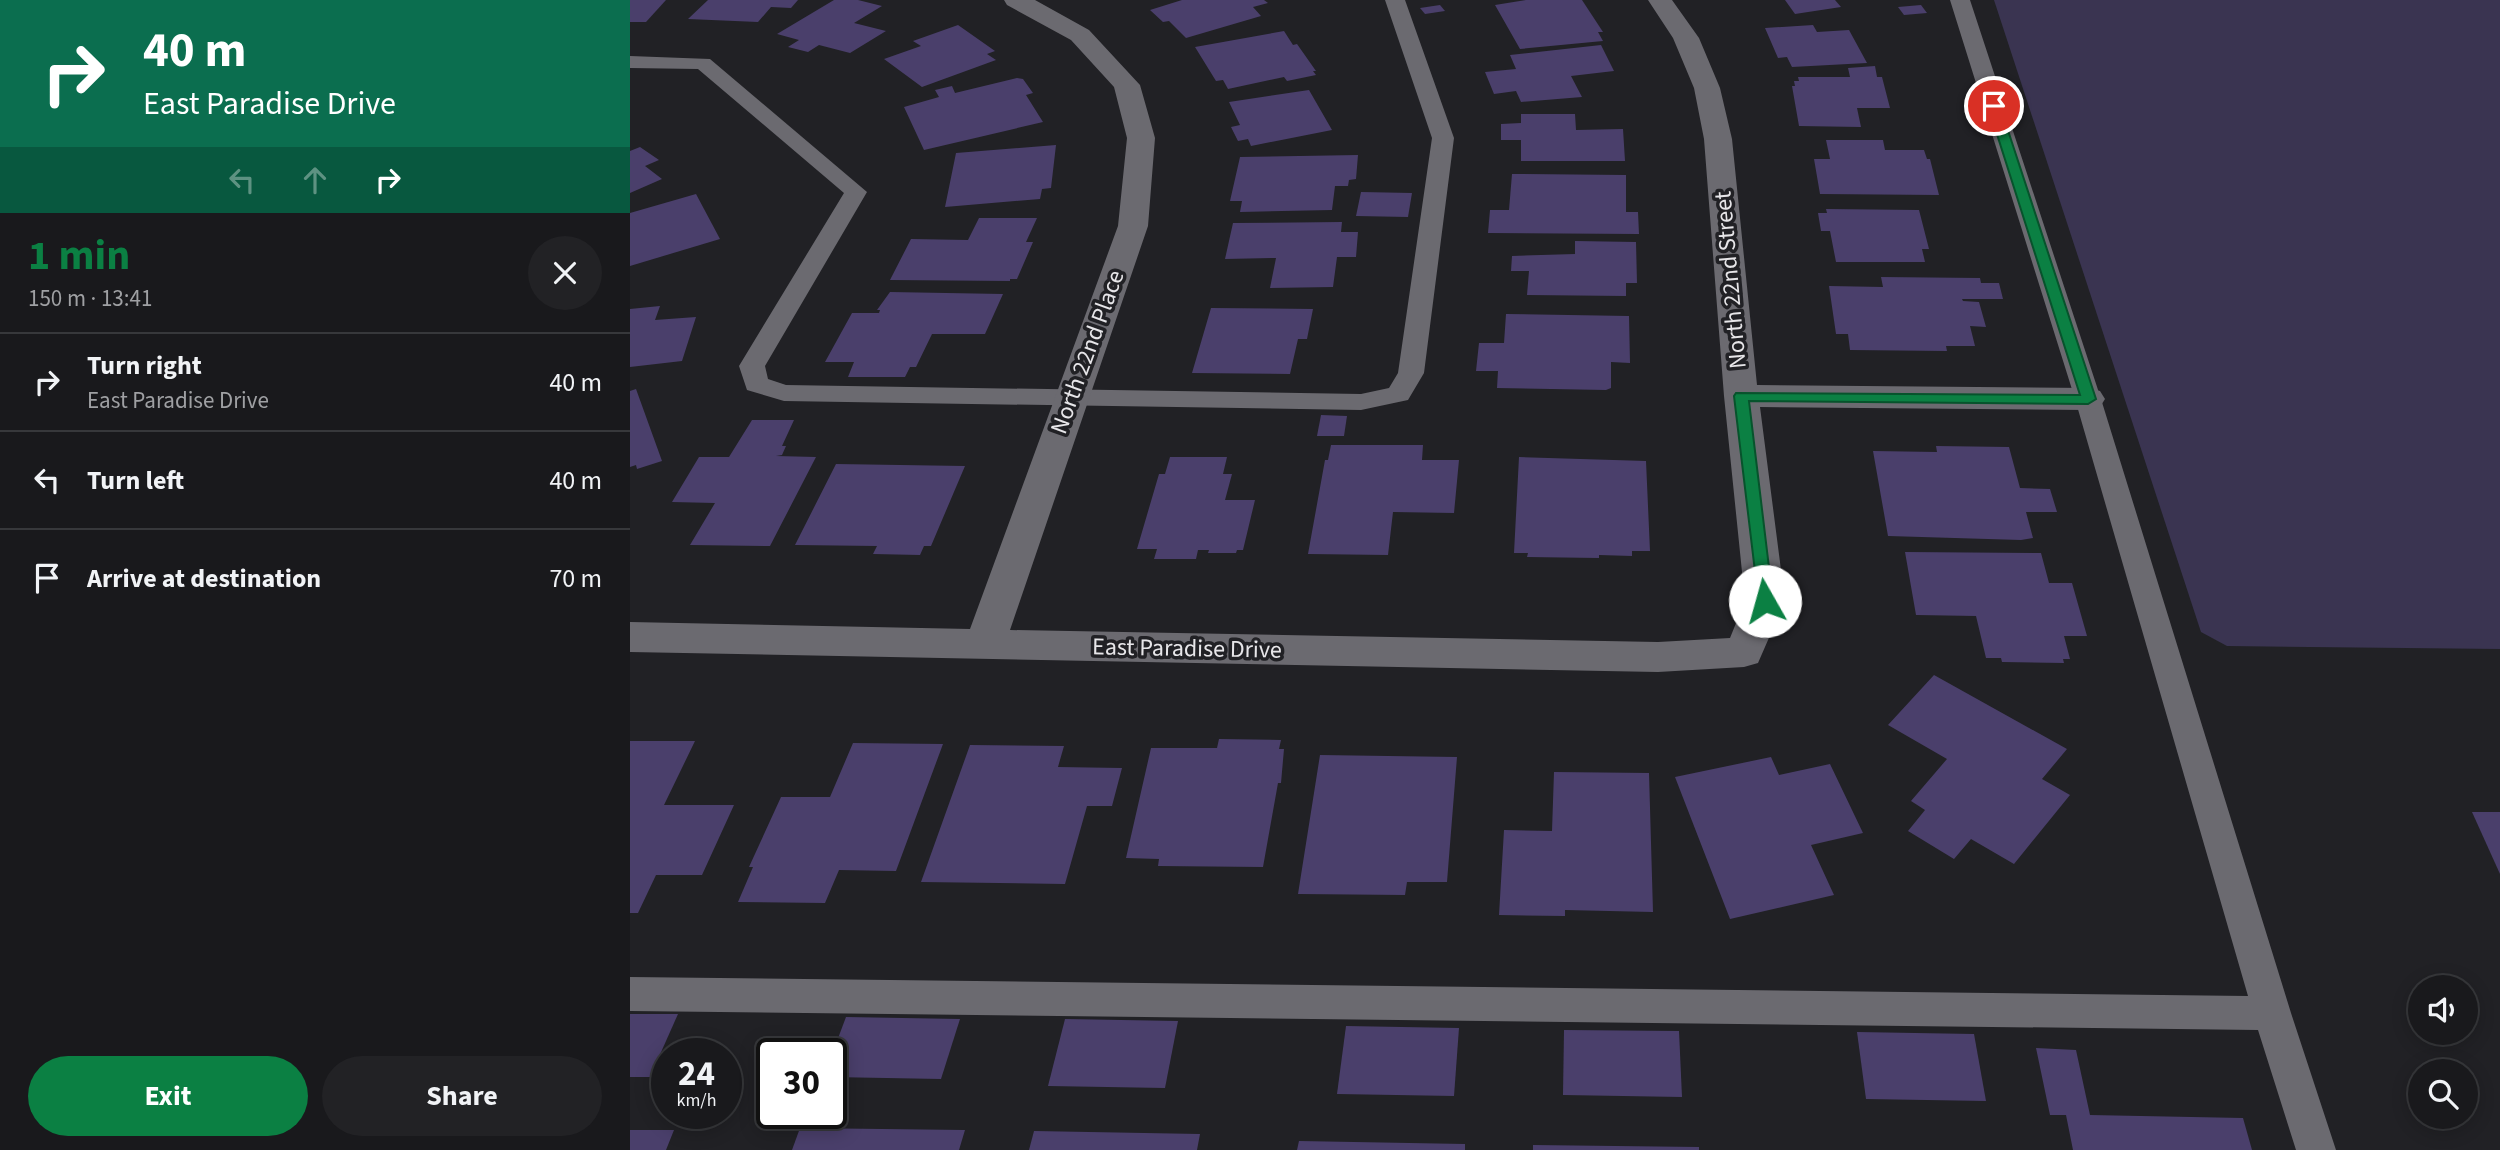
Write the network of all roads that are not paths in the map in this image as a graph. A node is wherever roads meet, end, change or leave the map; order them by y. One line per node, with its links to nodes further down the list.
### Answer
1 (1016, 0): 6 (street, North 22nd Place)
2 (1395, 0): 6 (lane)
3 (1661, 0): 7 (street, North 22nd Street)
4 (1960, 0): 8 (lane)
5 (630, 62): 6 (lane)
6 (1071, 396): 10 (street, North 22nd Place)
7 (1741, 396): 8 (street); 11 (street, North 22nd Street)
8 (2088, 399): 13 (lane)
9 (630, 637): 10 (street, East Paradise Drive)
10 (985, 643): 11 (street, East Paradise Drive)
11 (1744, 652)
12 (630, 994): 13 (lane)
13 (2272, 1013): 14 (lane)
14 (2316, 1150)

